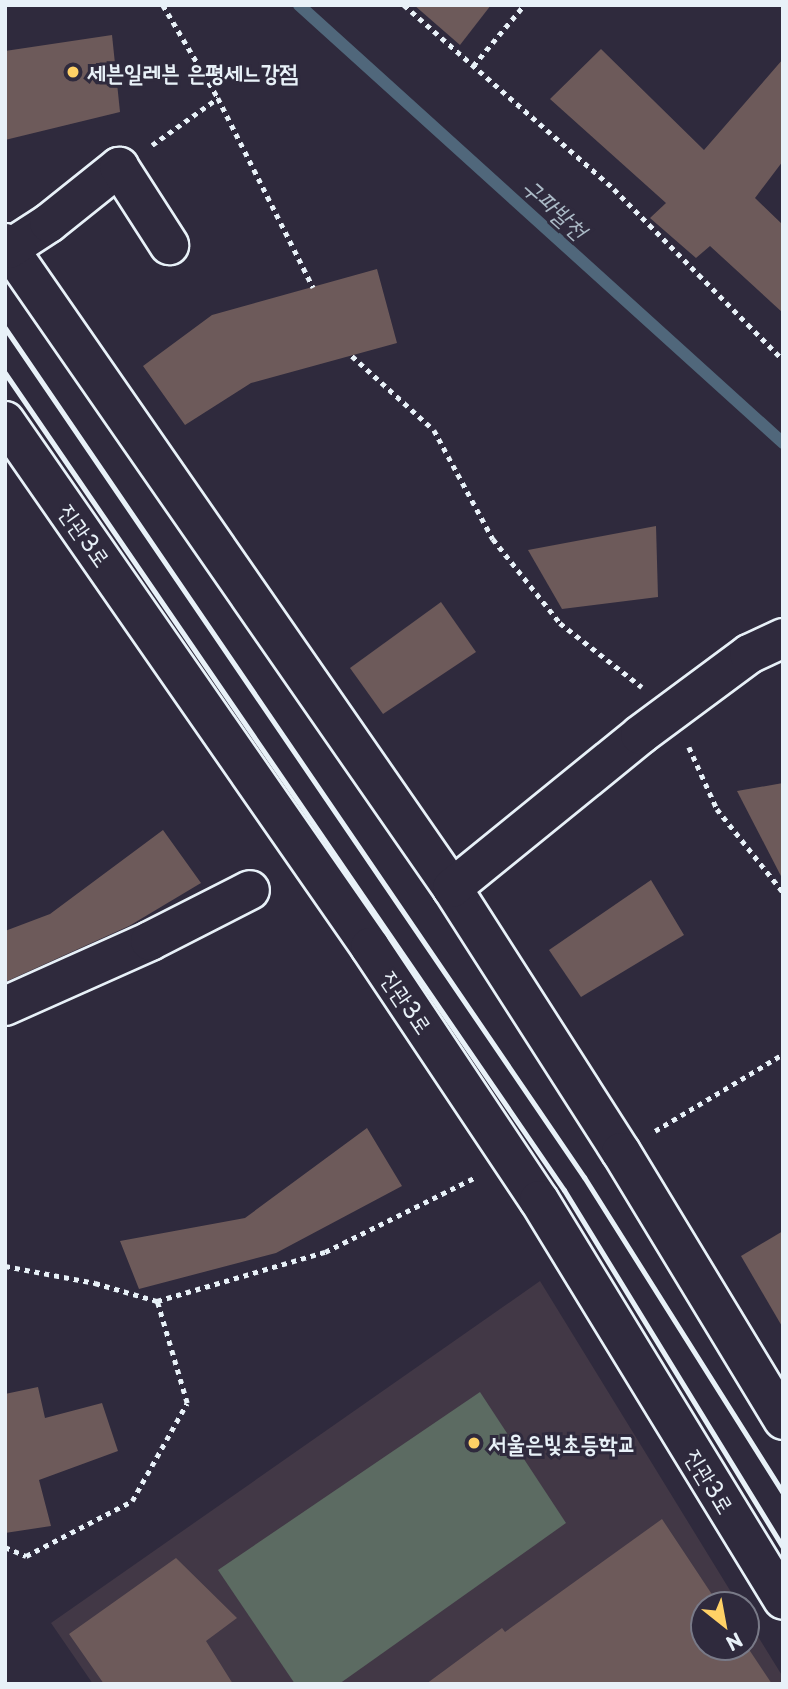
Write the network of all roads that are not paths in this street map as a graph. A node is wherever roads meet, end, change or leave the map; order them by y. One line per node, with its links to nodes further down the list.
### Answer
1 (169, 245): 2 (street)
2 (7, 246): 5 (street)
3 (5, 421): 9 (street, 진관3로)
4 (783, 638): 5 (street)
5 (452, 888): 8 (street)
6 (250, 890): 7 (street)
7 (5, 1006)
8 (783, 1420)
9 (783, 1599)

